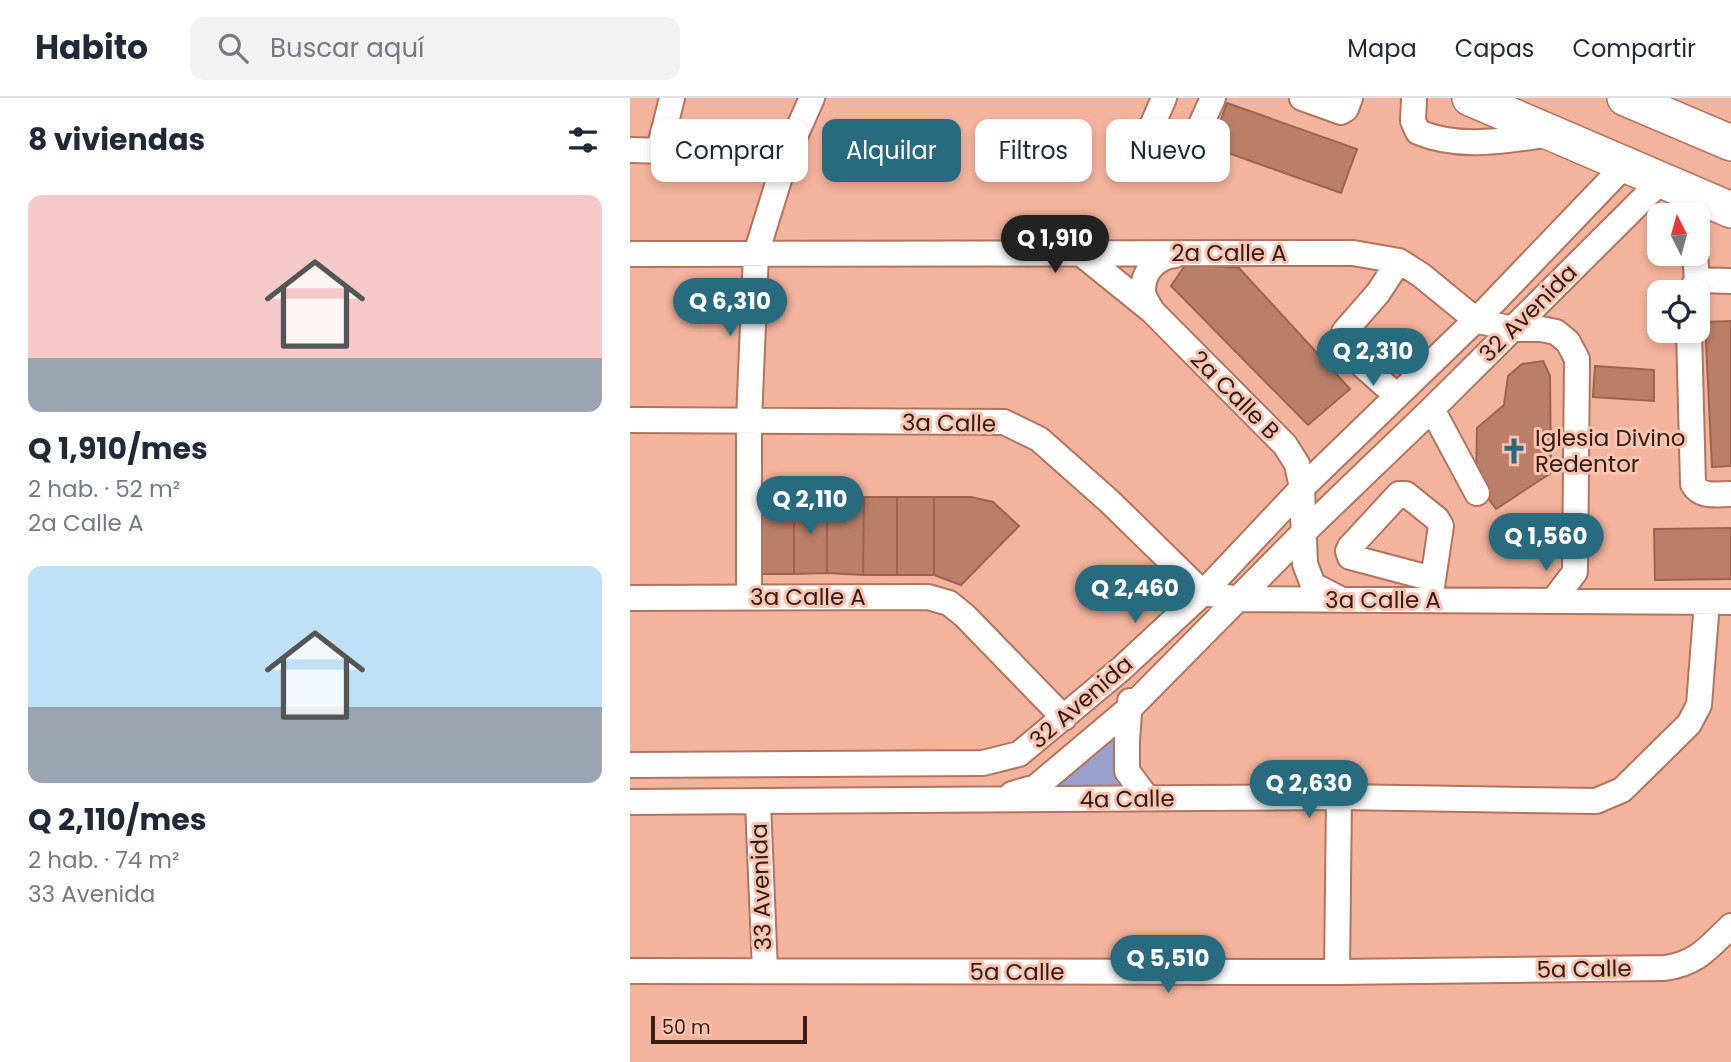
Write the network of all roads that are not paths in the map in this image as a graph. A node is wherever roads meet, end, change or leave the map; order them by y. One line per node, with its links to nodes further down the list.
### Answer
1 (673, 98): 11 (street)
2 (812, 98): 12 (street)
3 (1164, 98): 4 (street)
4 (1213, 98)
5 (1303, 98): 6 (street)
6 (1350, 98)
7 (1414, 98): 13 (street)
8 (1470, 98): 13 (highway)
9 (1625, 98): 10 (highway)
10 (1678, 109): 14 (highway)
11 (667, 119)
12 (803, 119)
13 (1553, 134): 17 (highway)
14 (1731, 143)
15 (630, 150): 16 (street)
16 (651, 150)
17 (1625, 164): 19 (highway); 29 (street, 32 Avenida)
18 (779, 182): 23 (street)
19 (1683, 196): 20 (highway); 30 (street, 32 Avenida)
20 (1731, 210)
21 (1079, 252): 23 (street, 2a Calle A); 24 (street, 2a Calle A); 28 (street, 2a Calle B)
22 (630, 254): 23 (street, 2a Calle A)
23 (757, 254): 35 (street)
24 (1184, 254): 25 (street, 2a Calle A); 28 (street)
25 (1399, 261): 29 (street, 2a Calle A); 32 (street)
26 (1731, 281): 27 (street)
27 (1710, 284)
28 (1152, 312): 36 (street, 2a Calle B)
29 (1476, 320): 30 (street, 2a Calle A); 32 (street, 32 Avenida)
30 (1512, 328): 33 (street, 32 Avenida); 40 (street, 2a Calle A)
31 (1689, 343): 38 (street)
32 (1397, 396): 36 (street, 32 Avenida)
33 (1433, 409): 37 (street); 39 (street, 32 Avenida)
34 (630, 420): 35 (street, 3a Calle)
35 (749, 421): 41 (street, 3a Calle); 42 (street)
36 (1301, 488): 39 (street); 41 (street, 32 Avenida)
37 (1478, 493)
38 (1731, 494)
39 (1304, 532): 44 (street, 32 Avenida); 45 (street)
40 (1575, 572): 46 (street); 47 (street)
41 (1203, 593): 44 (street, 3a Calle A); 49 (street, 32 Avenida)
42 (749, 597): 43 (street, 3a Calle A); 51 (street, 3a Calle A)
43 (630, 598)
44 (1240, 599): 45 (street, 3a Calle A); 50 (street, 32 Avenida)
45 (1343, 600): 46 (street, 3a Calle A)
46 (1553, 601): 47 (street, 3a Calle A)
47 (1604, 602): 48 (street, 3a Calle A)
48 (1719, 603): 54 (street, 4a Calle)
49 (1121, 669): 50 (street); 51 (street, 32 Avenida)
50 (1131, 707): 55 (street); 56 (street, 32 Avenida)
51 (1064, 718): 52 (street, 32 Avenida)
52 (908, 762): 53 (street); 58 (street)
53 (630, 765)
54 (1339, 797): 55 (street, 4a Calle); 63 (street)
55 (1147, 798): 56 (street, 4a Calle)
56 (984, 801): 58 (street, 4a Calle)
57 (630, 802): 59 (street, 4a Calle)
58 (908, 802): 59 (street, 4a Calle)
59 (758, 803): 62 (street, 33 Avenida)
60 (1731, 926): 63 (street, 5a Calle)
61 (630, 971): 62 (street, 5a Calle)
62 (765, 971): 63 (street, 5a Calle)
63 (1336, 972)

